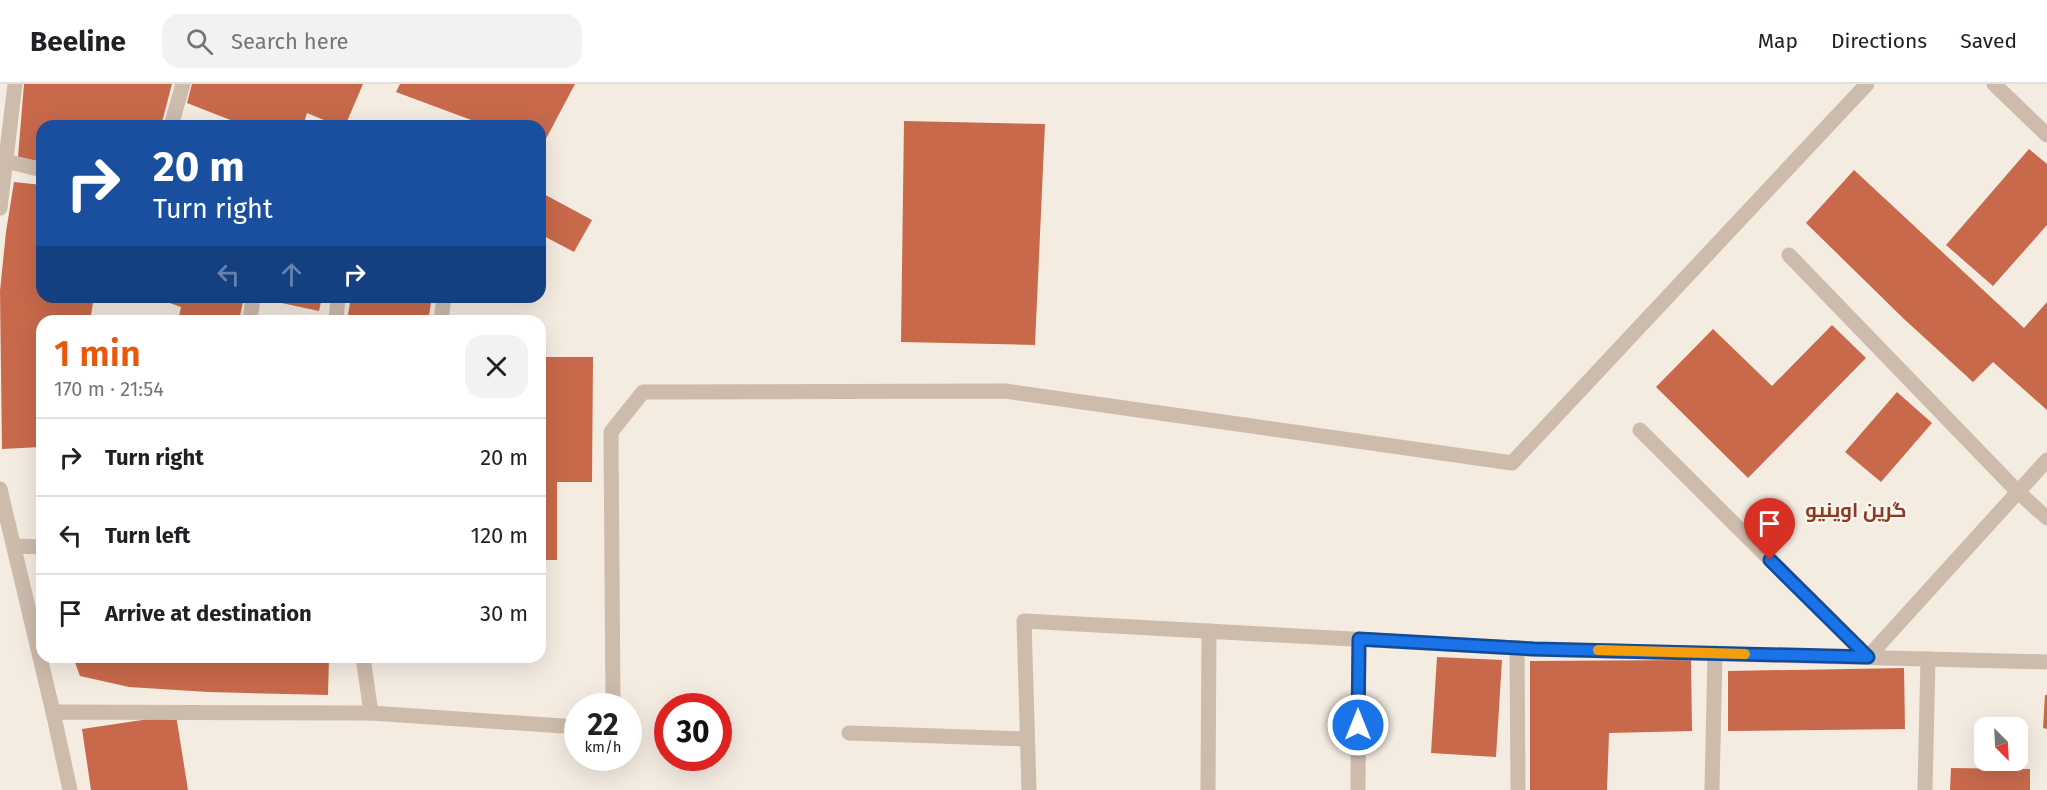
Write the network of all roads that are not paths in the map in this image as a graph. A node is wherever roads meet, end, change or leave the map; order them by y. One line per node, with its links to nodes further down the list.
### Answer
1 (15, 84): 7 (street)
2 (183, 84): 5 (street)
3 (1867, 84): 28 (street)
4 (1994, 84): 6 (street)
5 (173, 120)
6 (2047, 135)
7 (6, 161): 8 (street); 9 (street)
8 (36, 168)
9 (0, 208)
10 (1788, 255): 14 (street)
11 (1640, 430): 23 (street)
12 (2047, 460): 14 (street)
13 (0, 489): 16 (street)
14 (2018, 492): 15 (street); 23 (street)
15 (2047, 518)
16 (14, 546): 17 (street); 20 (street)
17 (36, 547)
18 (1209, 631): 19 (street); 33 (street); 36 (street)
19 (1359, 639): 21 (street); 37 (street)
20 (36, 640)
21 (1517, 648): 22 (street); 38 (street)
22 (1715, 653): 23 (street); 39 (street)
23 (1868, 657): 24 (street)
24 (1928, 659): 25 (street); 40 (street)
25 (2047, 662)
26 (41, 663): 29 (street)
27 (364, 663): 30 (street)
28 (613, 693)
29 (53, 712): 30 (street); 34 (street)
30 (371, 713): 31 (street)
31 (564, 726)
32 (849, 733): 33 (street)
33 (1027, 739): 35 (street)
34 (70, 790)
35 (1029, 790)
36 (1208, 790)
37 (1358, 790)
38 (1518, 790)
39 (1712, 790)
40 (1925, 790)

